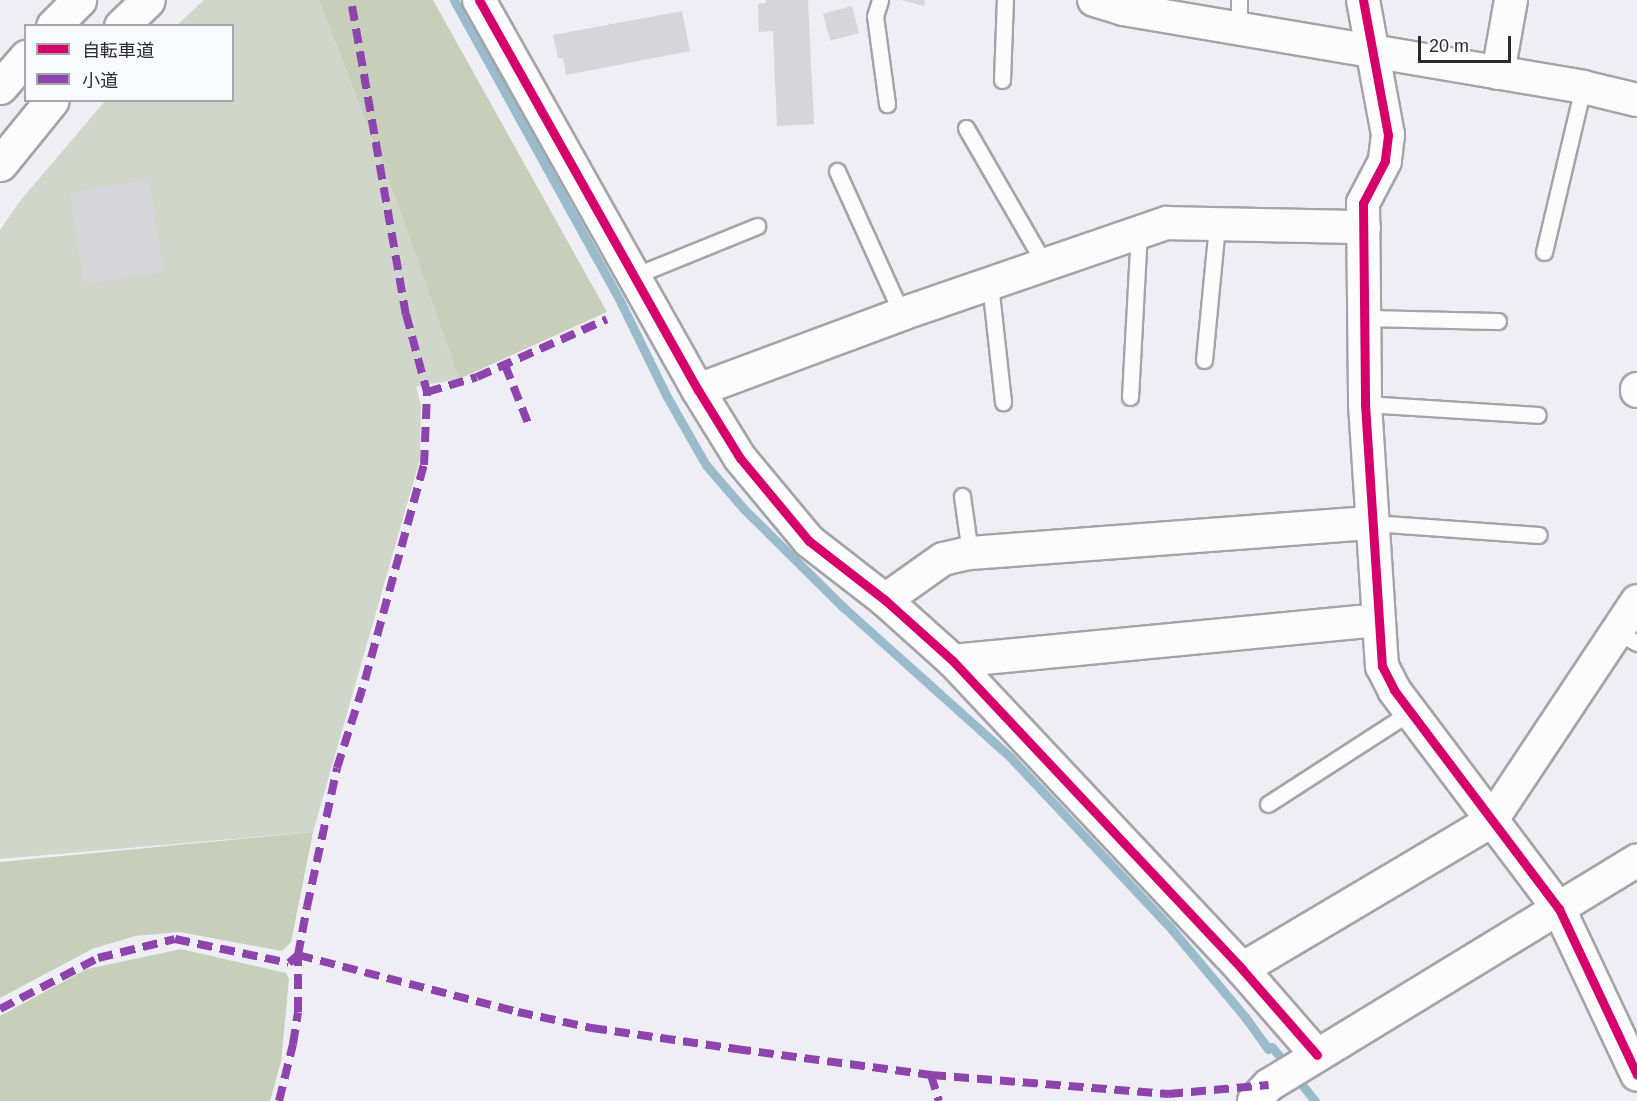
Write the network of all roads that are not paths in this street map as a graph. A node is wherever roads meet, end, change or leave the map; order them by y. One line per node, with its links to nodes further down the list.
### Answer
1 (79, 0): 11 (highway)
2 (148, 0): 12 (highway)
3 (479, 0): 31 (street)
4 (880, 0): 21 (lane)
5 (1005, 0): 16 (lane)
6 (1094, 0): 9 (street)
7 (1364, 0): 13 (street)
8 (1511, 0): 15 (street)
9 (1124, 5): 10 (street)
10 (1239, 15): 13 (street)
11 (55, 24)
12 (123, 24)
13 (1373, 52): 15 (street); 27 (street)
14 (24, 59): 17 (highway)
15 (1498, 73): 18 (street)
16 (1002, 80)
17 (0, 87)
18 (1583, 87): 19 (street); 29 (lane)
19 (1637, 100)
20 (50, 102): 23 (highway)
21 (886, 104)
22 (966, 128): 30 (lane)
23 (2, 156)
24 (837, 171): 33 (lane)
25 (1217, 224): 27 (street); 28 (street); 36 (lane)
26 (757, 226): 31 (lane)
27 (1364, 228): 34 (street)
28 (1139, 233): 30 (street); 38 (lane)
29 (1544, 252)
30 (1045, 265): 32 (street)
31 (634, 276): 37 (street)
32 (990, 284): 33 (street); 39 (lane)
33 (902, 314): 37 (street)
34 (1364, 318): 35 (lane); 40 (street)
35 (1498, 321)
36 (1204, 360)
37 (698, 390): 46 (street)
38 (1131, 397)
39 (1003, 402)
40 (1365, 404): 41 (lane); 43 (street)
41 (1538, 415)
42 (962, 496): 45 (lane)
43 (1373, 523): 44 (lane); 45 (street); 48 (street)
44 (1539, 534)
45 (970, 553): 46 (street)
46 (885, 600): 50 (street)
47 (1637, 601): 49 (street)
48 (1377, 620): 50 (street); 51 (street)
49 (1627, 637): 53 (street)
50 (952, 661): 56 (street)
51 (1410, 712): 52 (lane); 53 (street)
52 (1268, 804)
53 (1491, 821): 55 (street); 56 (street)
54 (1637, 860): 55 (street)
55 (1559, 909): 57 (street); 58 (street)
56 (1242, 969): 57 (street)
57 (1317, 1055): 59 (street)
58 (1637, 1075)
59 (1254, 1101)

